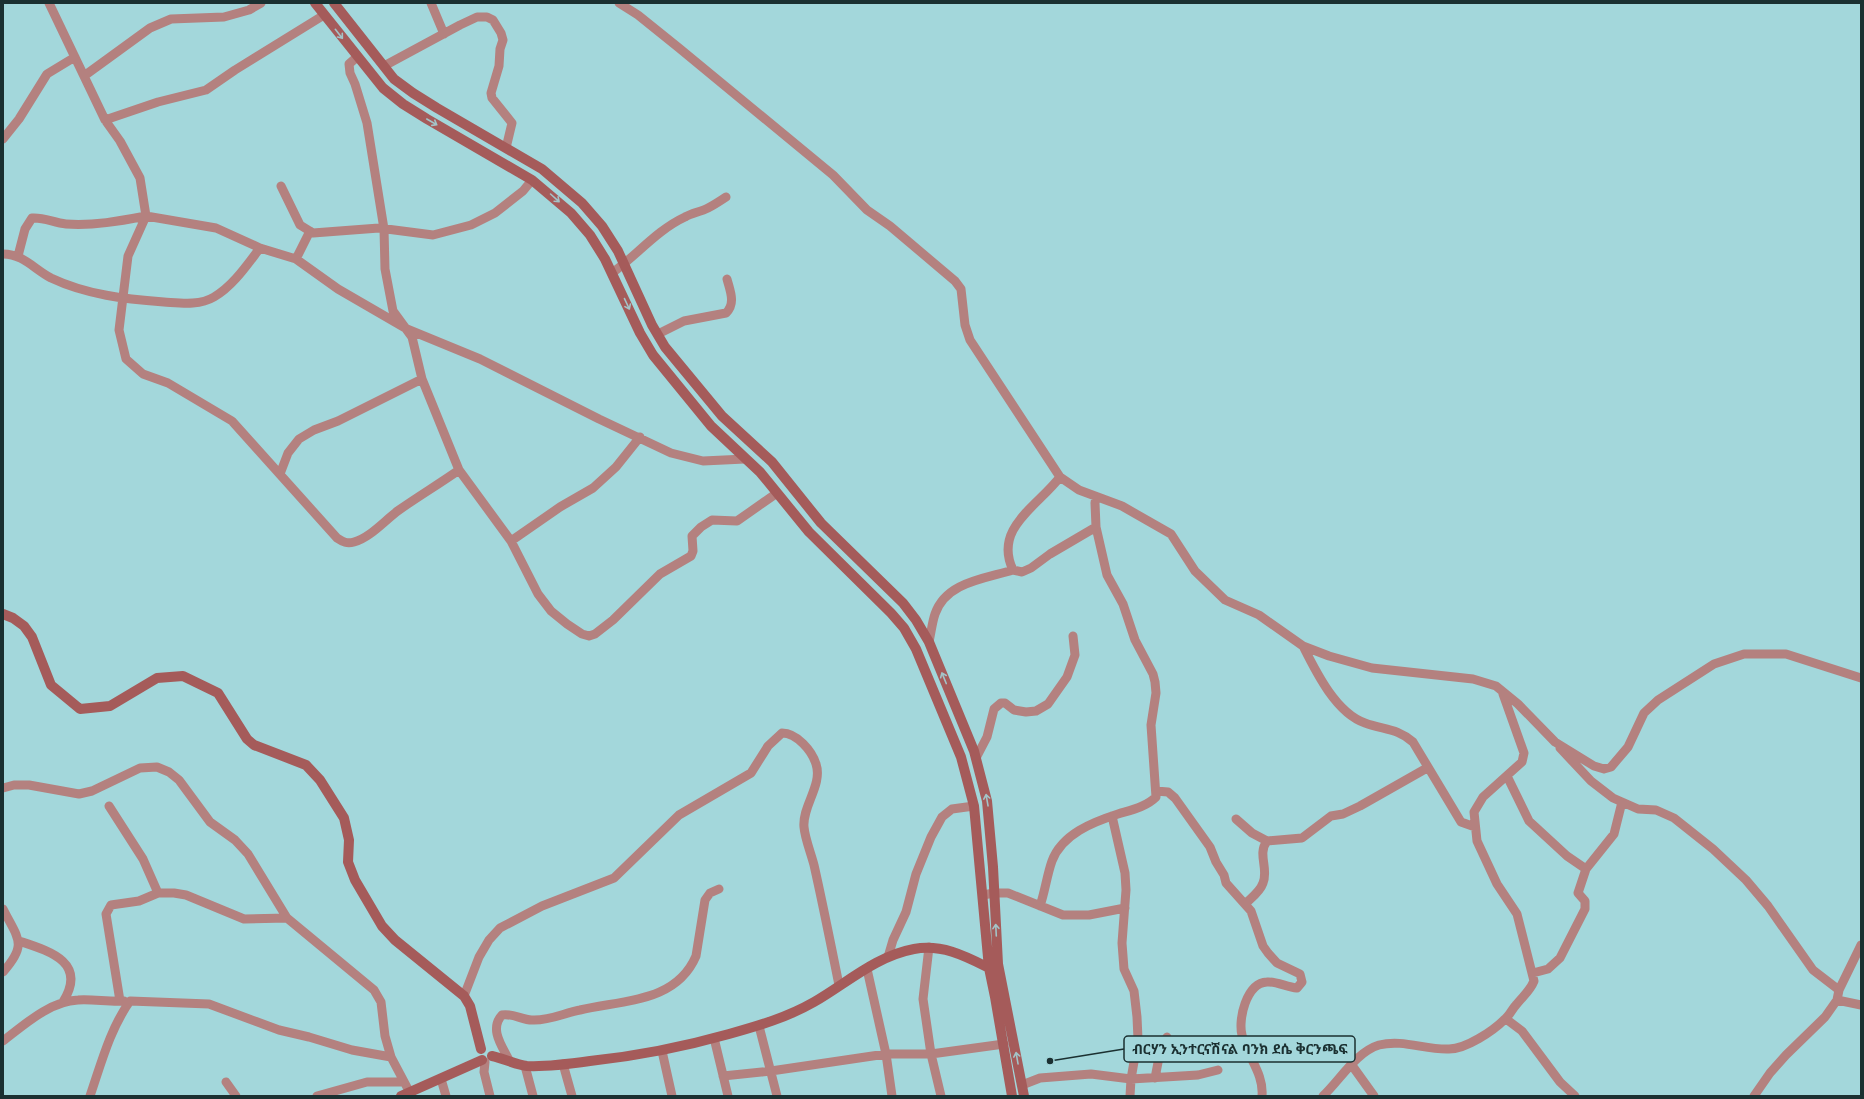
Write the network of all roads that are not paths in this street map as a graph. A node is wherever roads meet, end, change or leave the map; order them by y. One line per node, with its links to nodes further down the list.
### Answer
1 (49, 3): 9 (street)
2 (261, 3): 12 (street)
3 (315, 3): 7 (street)
4 (334, 3): 11 (street)
5 (431, 3): 8 (street)
6 (620, 3): 37 (street)
7 (324, 15): 10 (street, one-way to 10); 13 (street)
8 (444, 34): 11 (street); 15 (street)
9 (75, 57): 12 (street); 14 (street)
10 (357, 57): 16 (street, one-way to 16); 20 (street)
11 (384, 66): 15 (street)
12 (84, 76): 13 (street)
13 (105, 120): 19 (street)
14 (3, 138)
15 (506, 148): 26 (street)
16 (532, 180): 20 (street); 27 (street, one-way to 27)
17 (281, 186): 21 (street)
18 (726, 197): 26 (street)
19 (146, 216): 22 (street); 24 (street); 29 (street)
20 (384, 229): 21 (street); 30 (street)
21 (310, 231): 25 (street)
22 (260, 248): 25 (street); 29 (street)
23 (3, 254): 24 (street)
24 (18, 256): 29 (street)
25 (296, 258): 30 (street)
26 (624, 264): 27 (street); 31 (street)
27 (612, 273): 34 (street, one-way to 34)
28 (727, 279): 31 (street)
29 (124, 299): 36 (street)
30 (407, 329): 32 (street); 33 (street)
31 (658, 334): 42 (street)
32 (422, 379): 35 (street); 36 (street)
33 (640, 437): 34 (street); 41 (street)
34 (745, 459): 38 (street)
35 (459, 470): 36 (street); 41 (street)
36 (280, 474)
37 (1060, 477): 39 (street); 44 (street)
38 (777, 493): 41 (street); 43 (street)
39 (1096, 497): 40 (street); 48 (street)
40 (1096, 527): 44 (street); 56 (street)
41 (511, 541)
42 (851, 552): 43 (street); 47 (street)
43 (840, 563): 59 (street)
44 (1013, 570): 47 (street)
45 (3, 614): 86 (street)
46 (1073, 636): 52 (street)
47 (929, 642): 52 (street, one-way to 47)
48 (1303, 646): 50 (street); 53 (street)
49 (1861, 678): 51 (street)
50 (1503, 694): 51 (street); 54 (street)
51 (1555, 742): 57 (street)
52 (976, 758): 63 (street, one-way to 52)
53 (1427, 768): 62 (street); 65 (street)
54 (1507, 776): 62 (street); 66 (street)
55 (3, 788): 75 (street)
56 (1156, 790): 60 (street); 71 (street)
57 (1622, 802): 66 (street); 85 (street)
58 (109, 806): 69 (street)
59 (974, 806): 64 (street); 79 (street)
60 (1112, 816): 72 (street); 73 (street)
61 (1236, 818): 65 (street)
62 (1476, 827): 83 (street)
63 (990, 838): 64 (street); 68 (street)
64 (978, 840): 70 (street)
65 (1267, 842): 71 (street)
66 (1586, 869): 83 (street)
67 (719, 889): 103 (street)
68 (994, 892): 70 (street); 72 (street); 114 (street, one-way to 68)
69 (158, 893): 75 (street); 90 (street)
70 (983, 895): 80 (street)
71 (1245, 904): 131 (street)
72 (1040, 906): 73 (street)
73 (1125, 908): 112 (street)
74 (3, 909): 76 (street)
75 (287, 918): 101 (street)
76 (19, 941): 82 (street); 89 (street)
77 (1861, 945): 85 (street)
78 (929, 947): 79 (street); 80 (street); 100 (street)
79 (888, 957): 81 (street)
80 (989, 968): 97 (street)
81 (867, 969): 84 (street); 99 (street)
82 (3, 972)
83 (1533, 973): 92 (street)
84 (839, 985): 86 (street); 93 (street)
85 (1838, 990): 87 (street)
86 (464, 996): 102 (street)
87 (1837, 1000): 91 (street); 135 (street)
88 (130, 1001): 90 (street); 101 (street); 116 (street)
89 (63, 1002): 90 (street); 96 (street)
90 (120, 1002)
91 (1861, 1004)
92 (1506, 1019): 105 (street); 134 (street)
93 (759, 1026): 95 (street); 108 (street)
94 (1167, 1037): 111 (street)
95 (714, 1038): 98 (street); 109 (street)
96 (3, 1041)
97 (1004, 1044): 100 (street); 128 (street)
98 (662, 1051): 104 (street); 123 (street)
99 (886, 1054): 100 (street); 108 (street); 126 (street)
100 (931, 1054): 127 (street)
101 (391, 1057): 115 (street)
102 (486, 1059): 103 (street); 110 (street); 120 (street)
103 (509, 1060): 106 (street)
104 (563, 1064): 106 (street); 122 (street)
105 (1351, 1064): 132 (street); 133 (street)
106 (525, 1066): 121 (street)
107 (1218, 1070): 111 (street)
108 (771, 1071): 109 (street); 125 (street)
109 (723, 1076): 124 (street)
110 (441, 1078): 115 (street); 119 (street)
111 (1155, 1078): 112 (street)
112 (1130, 1079): 114 (street); 130 (street)
113 (226, 1082): 117 (street)
114 (1022, 1085): 129 (street)
115 (406, 1091): 118 (street)
116 (90, 1096)
117 (236, 1096)
118 (317, 1096)
119 (446, 1096)
120 (490, 1096)
121 (533, 1096)
122 (572, 1096)
123 (672, 1096)
124 (728, 1096)
125 (777, 1096)
126 (892, 1096)
127 (941, 1096)
128 (1012, 1096)
129 (1024, 1096)
130 (1130, 1096)
131 (1262, 1096)
132 (1323, 1096)
133 (1374, 1096)
134 (1575, 1096)
135 (1754, 1096)

